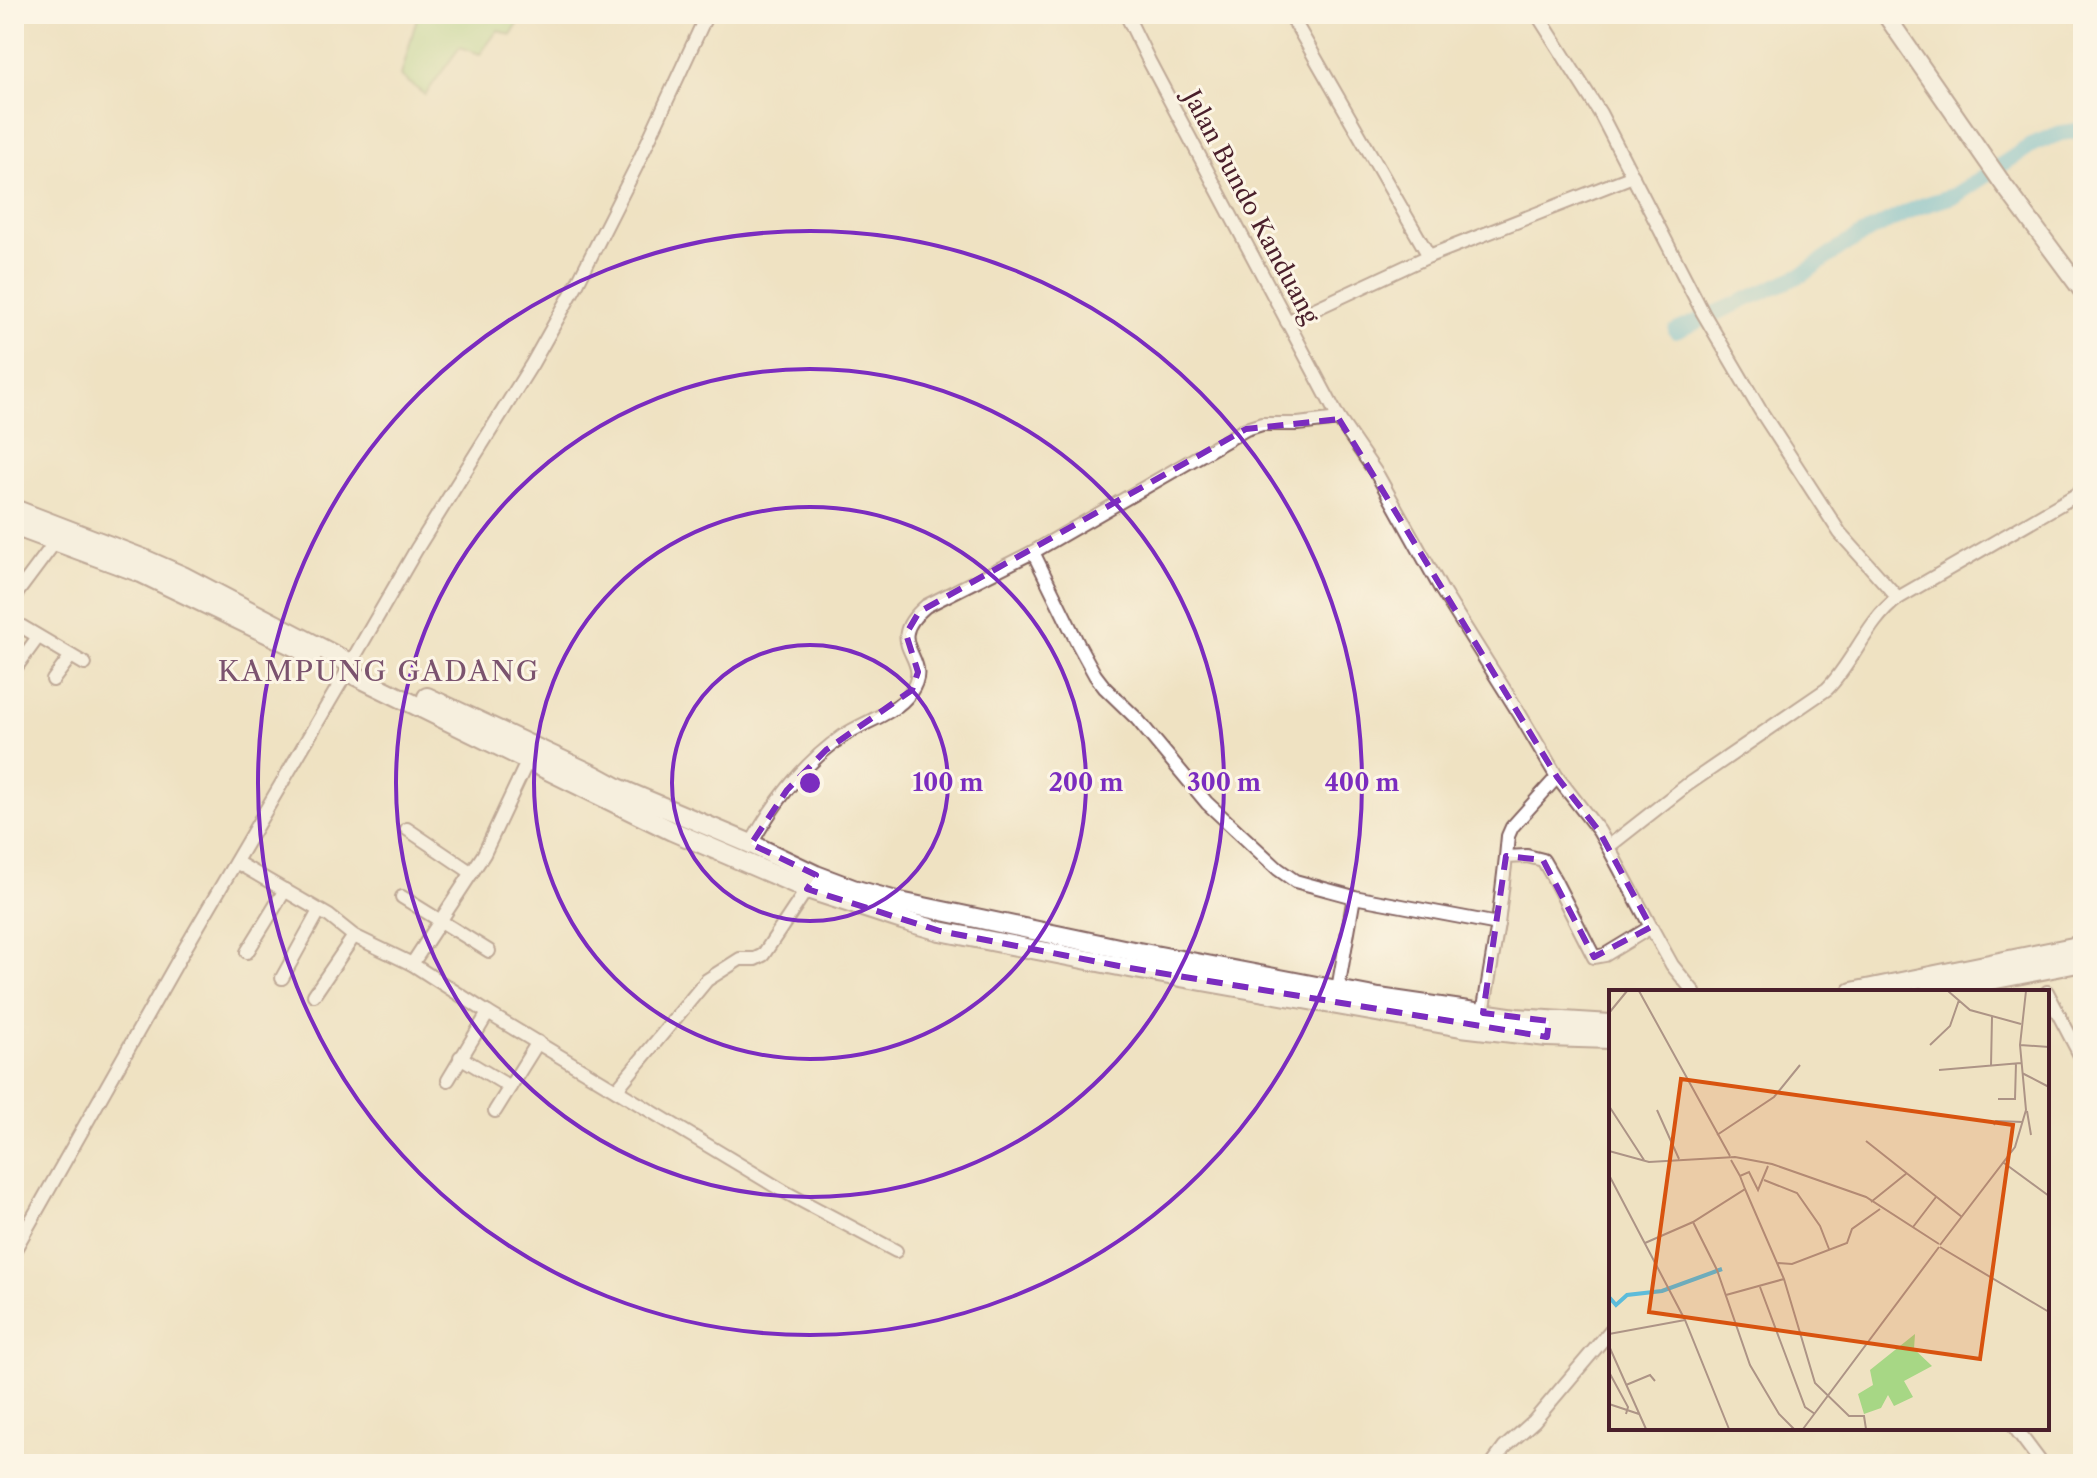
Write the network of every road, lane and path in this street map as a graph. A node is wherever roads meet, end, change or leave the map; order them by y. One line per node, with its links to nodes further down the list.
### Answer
1 (707, 14): 23 (street)
2 (1126, 14): 9 (street, Jalan Bundo Kanduang)
3 (1290, 14): 7 (street)
4 (1537, 14): 6 (street)
5 (1885, 14): 8 (main road)
6 (1633, 176): 7 (street); 18 (street)
7 (1429, 256): 9 (street)
8 (2083, 292)
9 (1287, 322): 10 (street, Jalan Bundo Kanduang)
10 (1339, 419): 16 (street); 27 (street, Jalan Bundo Kanduang)
11 (2083, 491): 18 (street)
12 (14, 509): 15 (highway)
13 (14, 526): 14 (highway)
14 (55, 542): 15 (highway); 17 (street)
15 (96, 549): 23 (highway)
16 (1033, 552): 29 (street); 37 (street)
17 (16, 592)
18 (1898, 598): 30 (street)
19 (14, 622): 20 (street)
20 (38, 637): 21 (street); 24 (street)
21 (71, 656): 22 (street); 25 (street)
22 (85, 664)
23 (349, 667): 26 (highway); 29 (highway); 32 (street)
24 (14, 670)
25 (53, 680)
26 (528, 760): 33 (street); 34 (highway)
27 (1557, 777): 30 (street, Jalan Bundo Kanduang); 31 (street)
28 (407, 829): 33 (street)
29 (751, 844): 34 (highway)
30 (1608, 847): 41 (street, Jalan Bundo Kanduang)
31 (1506, 857): 40 (street); 41 (street)
32 (236, 862): 35 (street); 71 (street)
33 (472, 873): 39 (street)
34 (811, 882): 46 (highway); 69 (street)
35 (285, 890): 38 (street); 45 (street)
36 (402, 897): 39 (street)
37 (1354, 897): 40 (street); 52 (street)
38 (319, 911): 42 (street); 50 (street)
39 (440, 921): 44 (street); 48 (street)
40 (1498, 924): 60 (street)
41 (1651, 927): 53 (street, Jalan Bundo Kanduang)
42 (354, 936): 48 (street); 57 (street)
43 (2083, 945): 51 (highway)
44 (489, 951)
45 (247, 952)
46 (1126, 959): 52 (highway); 62 (highway)
47 (2083, 962): 49 (highway)
48 (412, 964): 59 (street)
49 (2036, 971): 51 (highway); 56 (street)
50 (282, 978)
51 (1955, 979): 54 (highway); 55 (highway)
52 (1338, 989): 60 (highway)
53 (1692, 990)
54 (1868, 990)
55 (1933, 990)
56 (2046, 990)
57 (314, 995)
58 (2049, 996): 66 (street)
59 (488, 1013): 64 (street); 65 (street)
60 (1483, 1013): 62 (highway)
61 (1609, 1024): 62 (highway)
62 (1548, 1029): 63 (highway)
63 (1609, 1039)
64 (538, 1042): 68 (street); 69 (street)
65 (460, 1057): 67 (street); 68 (street)
66 (2083, 1061)
67 (448, 1080)
68 (510, 1087): 70 (street)
69 (616, 1090): 73 (street)
70 (495, 1111)
71 (18, 1236): 72 (street)
72 (14, 1251)
73 (896, 1251)
74 (1609, 1332): 76 (street)
75 (2016, 1430): 77 (street)
76 (1492, 1464)
77 (2042, 1464)

